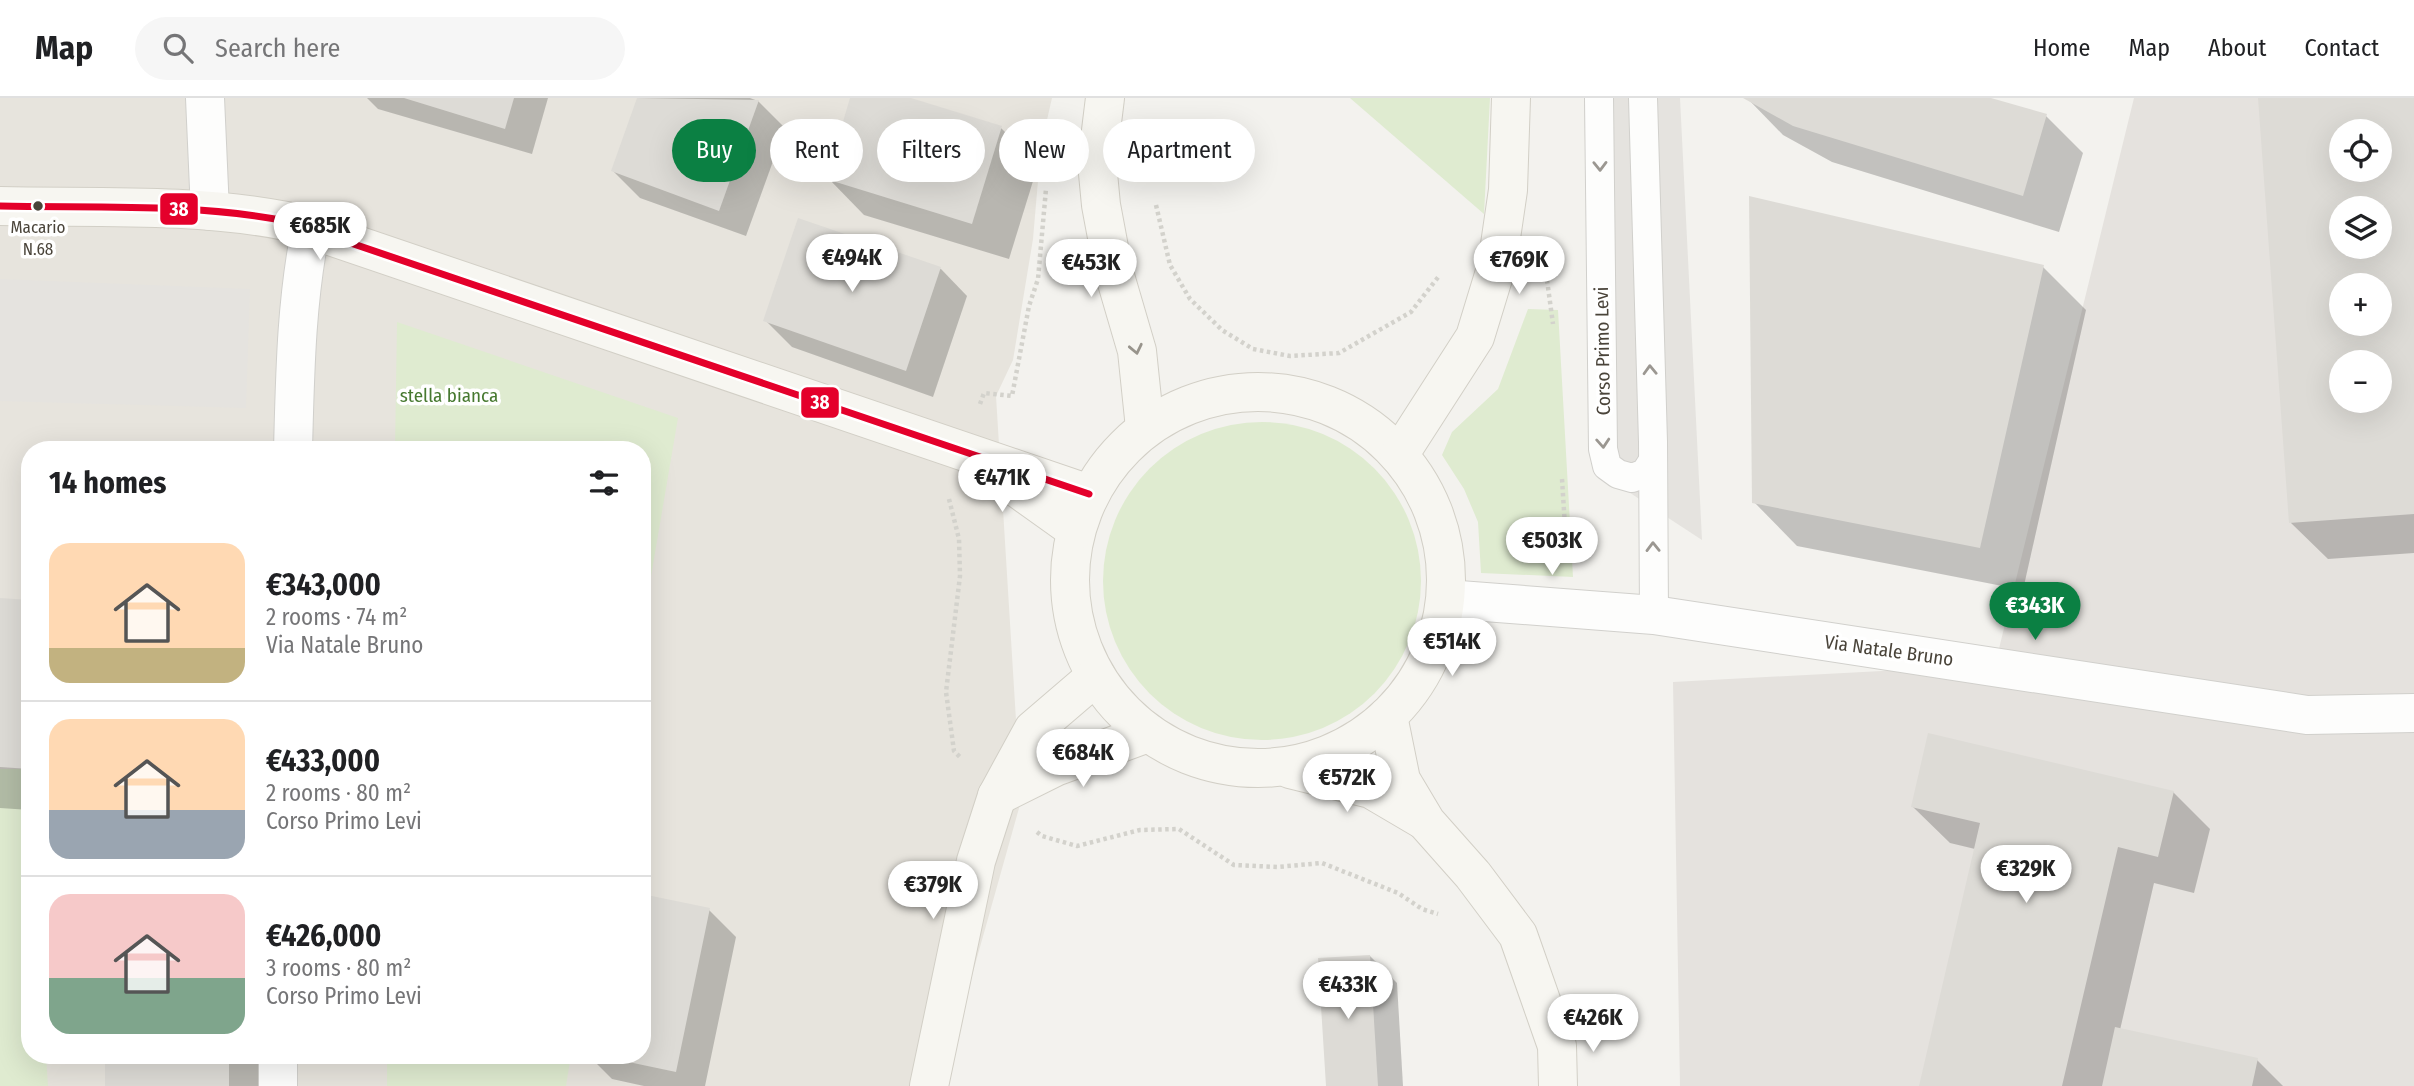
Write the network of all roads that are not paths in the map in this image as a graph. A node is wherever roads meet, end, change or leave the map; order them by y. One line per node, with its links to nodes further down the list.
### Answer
1 (205, 98): 7 (street)
2 (1105, 98): 9 (main road, one-way to 9)
3 (1511, 98): 12 (main road)
4 (1599, 98): 13 (lane, Corso Primo Levi, one-way to 13)
5 (1643, 98): 13 (lane, one-way to 5)
6 (0, 206): 7 (main road)
7 (209, 211): 8 (main road)
8 (311, 228): 10 (street); 11 (main road)
9 (1145, 428): 12 (main road); 14 (main road)
10 (293, 441)
11 (963, 449): 14 (main road); 15 (main road)
12 (1399, 455): 16 (main road)
13 (1652, 462): 17 (lane, one-way to 13)
14 (1089, 494): 15 (main road)
15 (1076, 530): 18 (main road)
16 (1446, 599): 17 (street, Via Natale Bruno); 20 (main road)
17 (1654, 615): 19 (street, Via Natale Bruno)
18 (1096, 676): 21 (main road); 23 (main road)
19 (2414, 713)
20 (1388, 716): 22 (main road); 24 (main road)
21 (1148, 733): 22 (main road); 23 (main road)
22 (1284, 767): 24 (main road)
23 (997, 796): 28 (main road)
24 (1426, 822): 25 (main road)
25 (1558, 1046): 29 (main road); 30 (street)
26 (278, 1064): 27 (street)
27 (278, 1086)
28 (929, 1086)
29 (1558, 1086)
30 (1574, 1086)

